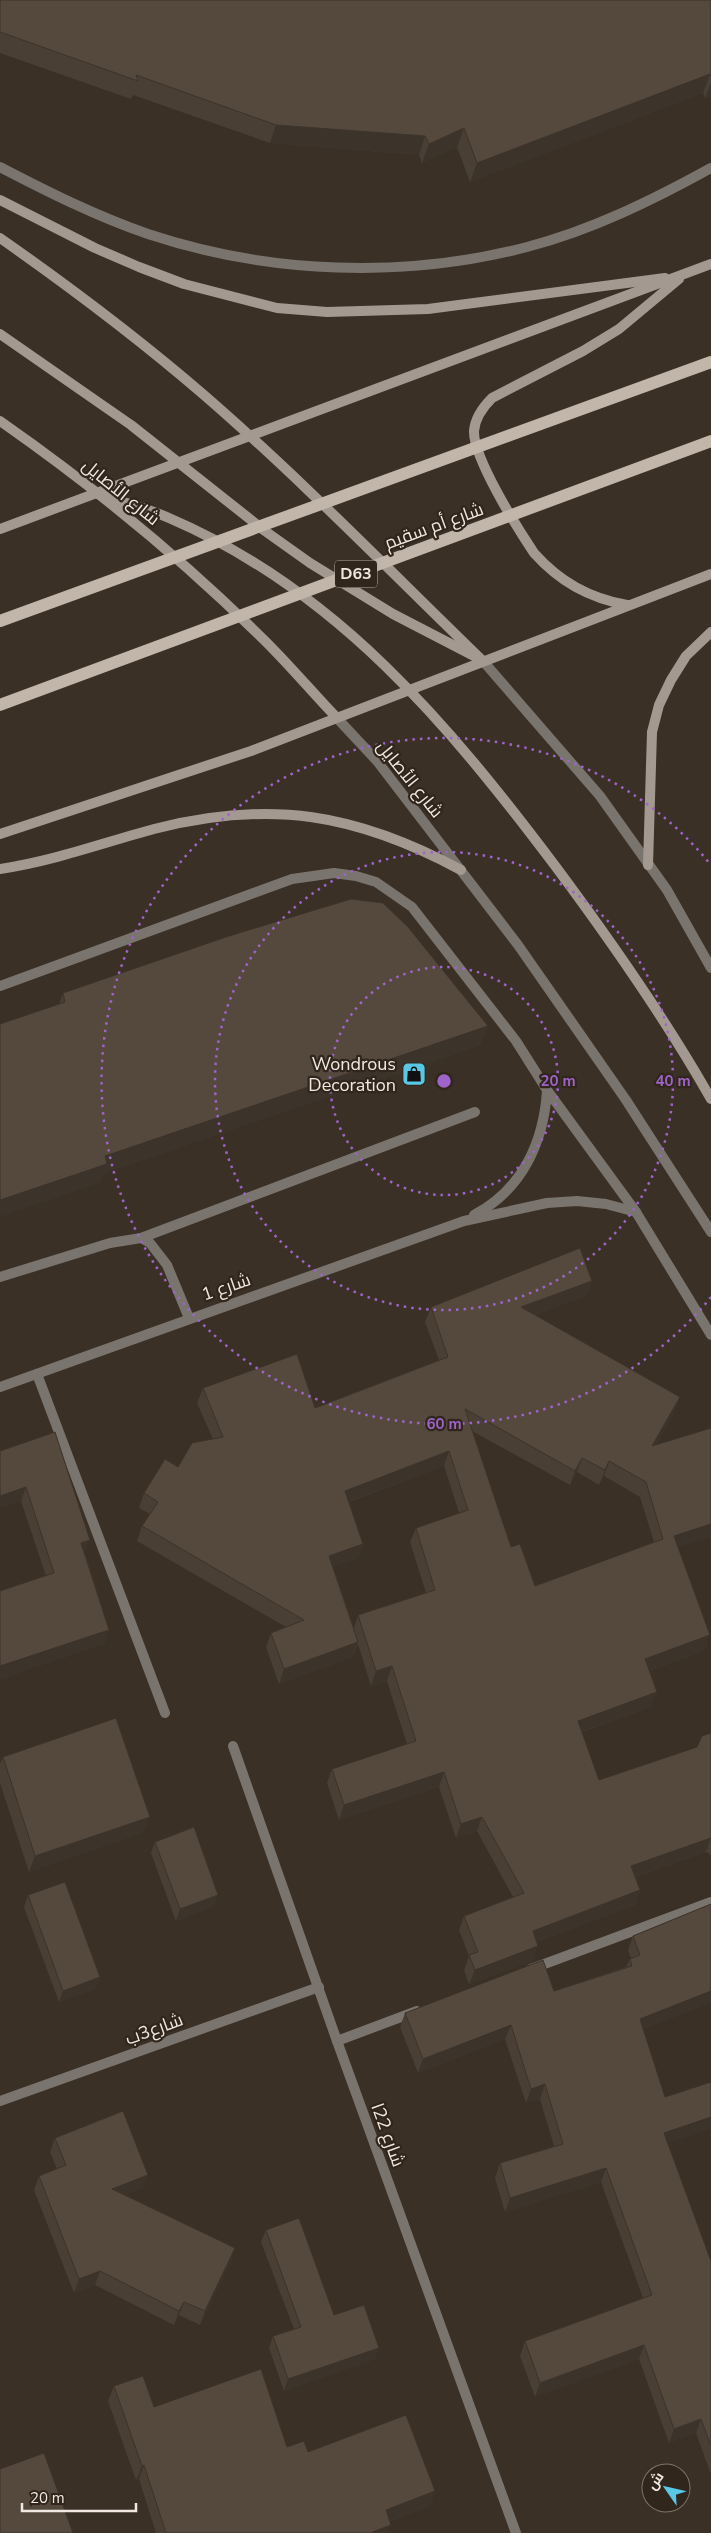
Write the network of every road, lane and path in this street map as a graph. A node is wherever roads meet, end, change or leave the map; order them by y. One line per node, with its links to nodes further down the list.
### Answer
1 (0, 167): 2 (street)
2 (711, 168)
3 (0, 200): 6 (main road)
4 (0, 238): 10 (main road)
5 (711, 264): 6 (main road)
6 (683, 275): 10 (main road); 16 (main road)
7 (0, 334): 12 (main road)
8 (711, 362): 17 (main road, bridge)
9 (0, 421): 13 (main road, شارع الأصايل)
10 (251, 437): 12 (main road); 19 (main road)
11 (711, 441): 21 (main road, شارع أم سقيم / D63, bridge)
12 (179, 462): 13 (main road); 19 (main road)
13 (98, 494): 14 (main road); 20 (main road); 22 (main road, شارع الأصايل)
14 (0, 529)
15 (711, 574): 16 (main road)
16 (628, 605): 19 (main road)
17 (0, 621)
18 (711, 632): 24 (main road)
19 (483, 660): 20 (main road); 24 (street)
20 (409, 688): 22 (main road); 30 (main road)
21 (0, 705)
22 (336, 717): 23 (main road); 26 (street, شارع الأصايل)
23 (0, 834)
24 (648, 865): 27 (street)
25 (0, 869): 26 (main road)
26 (461, 870): 34 (street, شارع الأصايل)
27 (711, 968)
28 (0, 986): 29 (street)
29 (547, 1090): 32 (street); 33 (street, شارع 1)
30 (711, 1099)
31 (475, 1112): 35 (street)
32 (636, 1212): 33 (street, شارع 1); 38 (street)
33 (464, 1221): 37 (street, شارع 1)
34 (711, 1232)
35 (141, 1238): 36 (street); 37 (street)
36 (0, 1277)
37 (189, 1318): 39 (street, شارع 1)
38 (711, 1335)
39 (37, 1374): 40 (street, شارع 1); 41 (street)
40 (0, 1387)
41 (165, 1713)
42 (233, 1746): 45 (street, شارع 22ا)
43 (711, 1902): 44 (street)
44 (524, 1971)
45 (319, 1987): 47 (street, شارع 22ا); 48 (street, شارع3ب)
46 (430, 2006): 47 (street)
47 (336, 2041): 49 (street, شارع 22ا)
48 (0, 2101)
49 (516, 2533)

